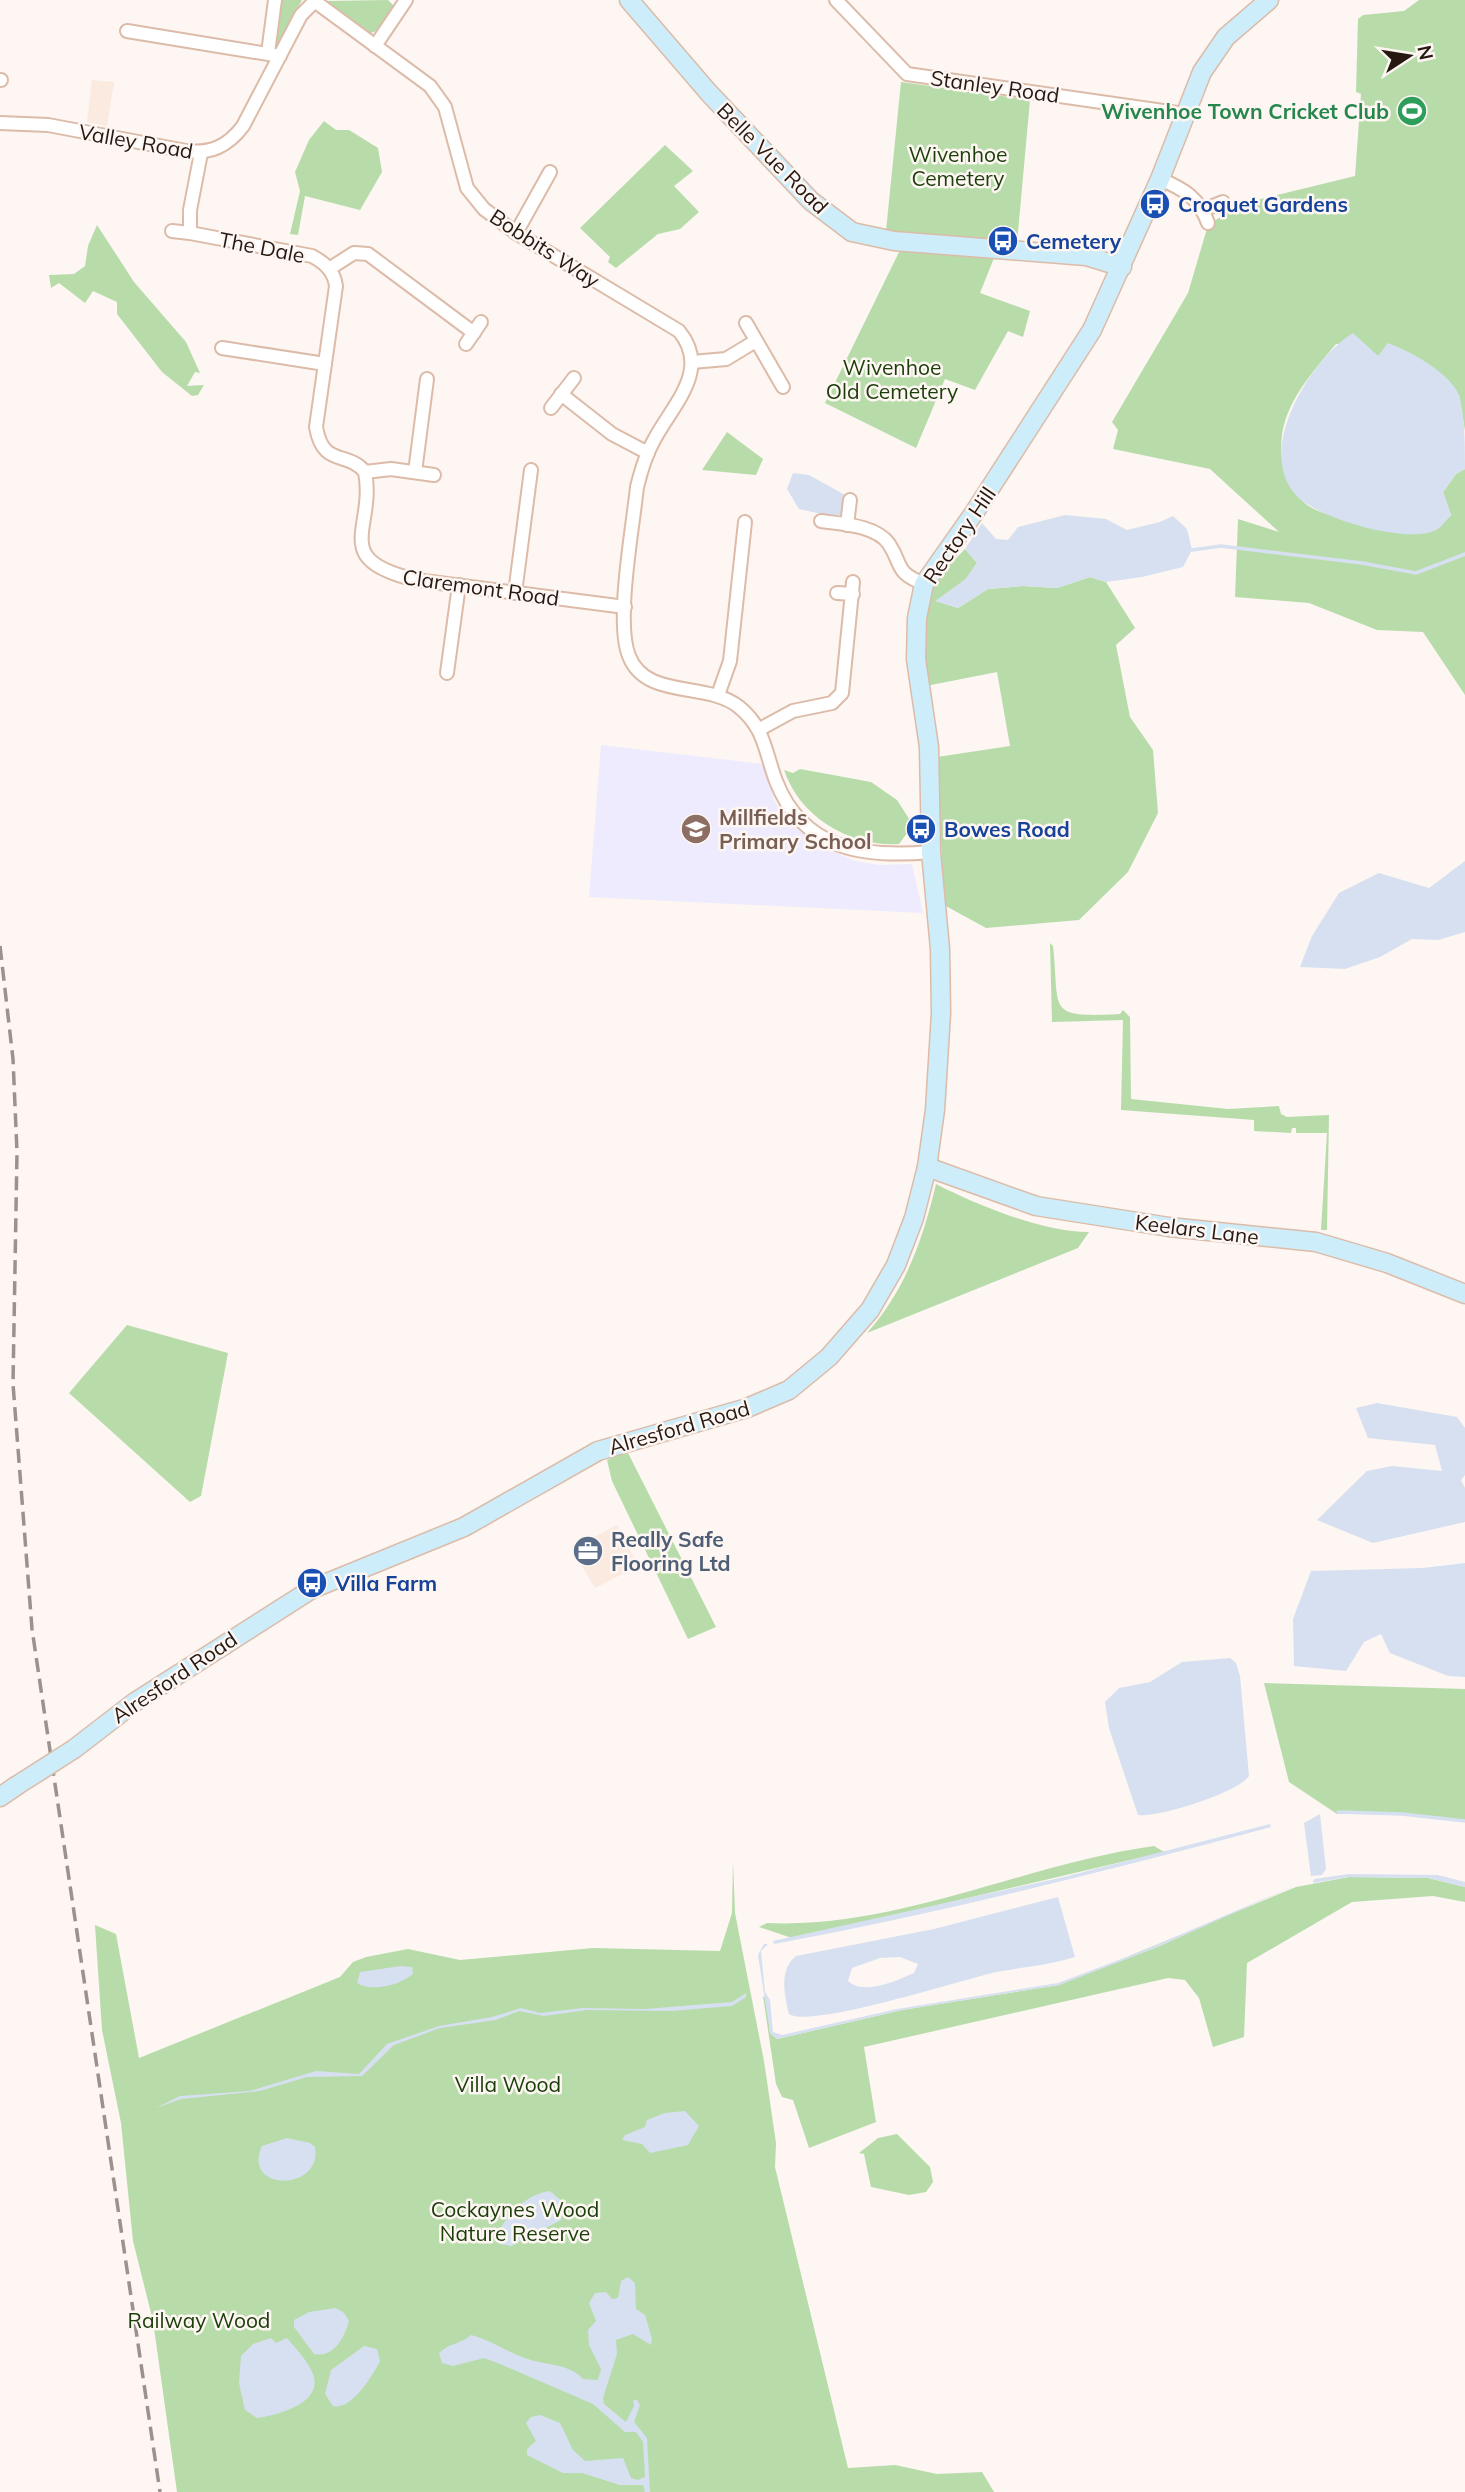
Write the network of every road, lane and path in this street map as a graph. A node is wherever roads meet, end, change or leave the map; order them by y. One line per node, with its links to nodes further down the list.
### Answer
1 (275, 0): 9 (street)
2 (406, 0): 8 (street)
3 (629, 0): 21 (street, Belle Vue Road)
4 (836, 0): 10 (street, Stanley Road)
5 (1269, 0): 10 (street, Rectory Hill)
6 (314, 1): 8 (street, Bobbits Way); 9 (street, Valley Road)
7 (127, 31): 9 (street)
8 (375, 46): 20 (street, Bobbits Way)
9 (274, 54): 12 (street, Valley Road)
10 (1184, 114): 14 (street, Rectory Hill)
11 (0, 123): 12 (street, Valley Road)
12 (201, 153): 19 (street, The Dale)
13 (546, 172): 20 (street)
14 (1160, 180): 16 (street); 21 (street, Rectory Hill)
15 (1223, 202): 16 (street)
16 (1203, 210): 17 (street)
17 (1208, 223)
18 (172, 231): 19 (street, The Dale)
19 (190, 233): 22 (street, The Dale)
20 (516, 233): 27 (street, Bobbits Way)
21 (1122, 267): 45 (street, Rectory Hill)
22 (329, 269): 24 (street); 28 (street)
23 (746, 324): 25 (street)
24 (474, 333)
25 (754, 342): 27 (street); 31 (street)
26 (229, 346): 28 (street)
27 (692, 362): 36 (street)
28 (325, 364): 37 (street)
29 (574, 378): 32 (street)
30 (427, 379): 34 (street)
31 (776, 384)
32 (561, 394): 33 (street); 36 (street)
33 (551, 408)
34 (423, 414): 35 (street); 38 (street)
35 (436, 416)
36 (648, 453): 49 (street)
37 (365, 472): 38 (street); 46 (street, Claremont Road)
38 (415, 472): 40 (street)
39 (527, 474): 47 (street)
40 (434, 475)
41 (850, 500): 43 (street)
42 (821, 521): 43 (street)
43 (847, 525): 45 (street)
44 (749, 528): 51 (street)
45 (923, 584): 53 (street, Rectory Hill)
46 (459, 585): 47 (street, Claremont Road); 50 (street)
47 (515, 593): 49 (street, Claremont Road)
48 (837, 593): 52 (street)
49 (625, 607): 51 (street)
50 (452, 667)
51 (718, 695): 52 (street)
52 (760, 729): 53 (street)
53 (931, 852): 54 (street, Rectory Hill)
54 (938, 921): 55 (street, Alresford Road)
55 (927, 1167): 56 (street, Keelars Lane); 57 (street, Alresford Road, bridge)
56 (1465, 1294)
57 (0, 1797)

